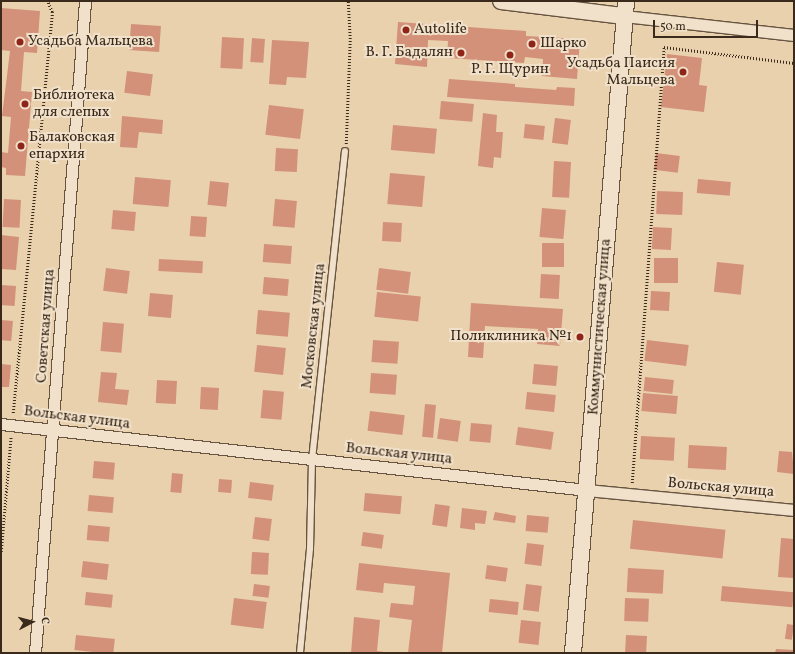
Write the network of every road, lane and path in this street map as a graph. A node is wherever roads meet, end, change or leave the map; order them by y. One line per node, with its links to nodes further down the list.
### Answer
1 (47, 1): 9 (path)
2 (85, 1): 10 (street, Советская улица)
3 (348, 1): 8 (path)
4 (501, 1): 5 (main road)
5 (625, 8): 6 (street); 12 (main road, Коммунистическая улица)
6 (794, 35)
7 (794, 63): 13 (path)
8 (345, 152): 11 (lane, Московская улица)
9 (6, 424): 10 (street, Вольская улица); 15 (path)
10 (54, 430): 11 (street, Вольская улица); 16 (street, Советская улица)
11 (312, 460): 12 (street, Вольская улица); 17 (lane, Московская улица)
12 (587, 490): 13 (street, Вольская улица); 18 (main road, Коммунистическая улица)
13 (631, 495): 14 (street, Вольская улица)
14 (794, 510)
15 (1, 552)
16 (35, 653)
17 (300, 653)
18 (572, 653)

